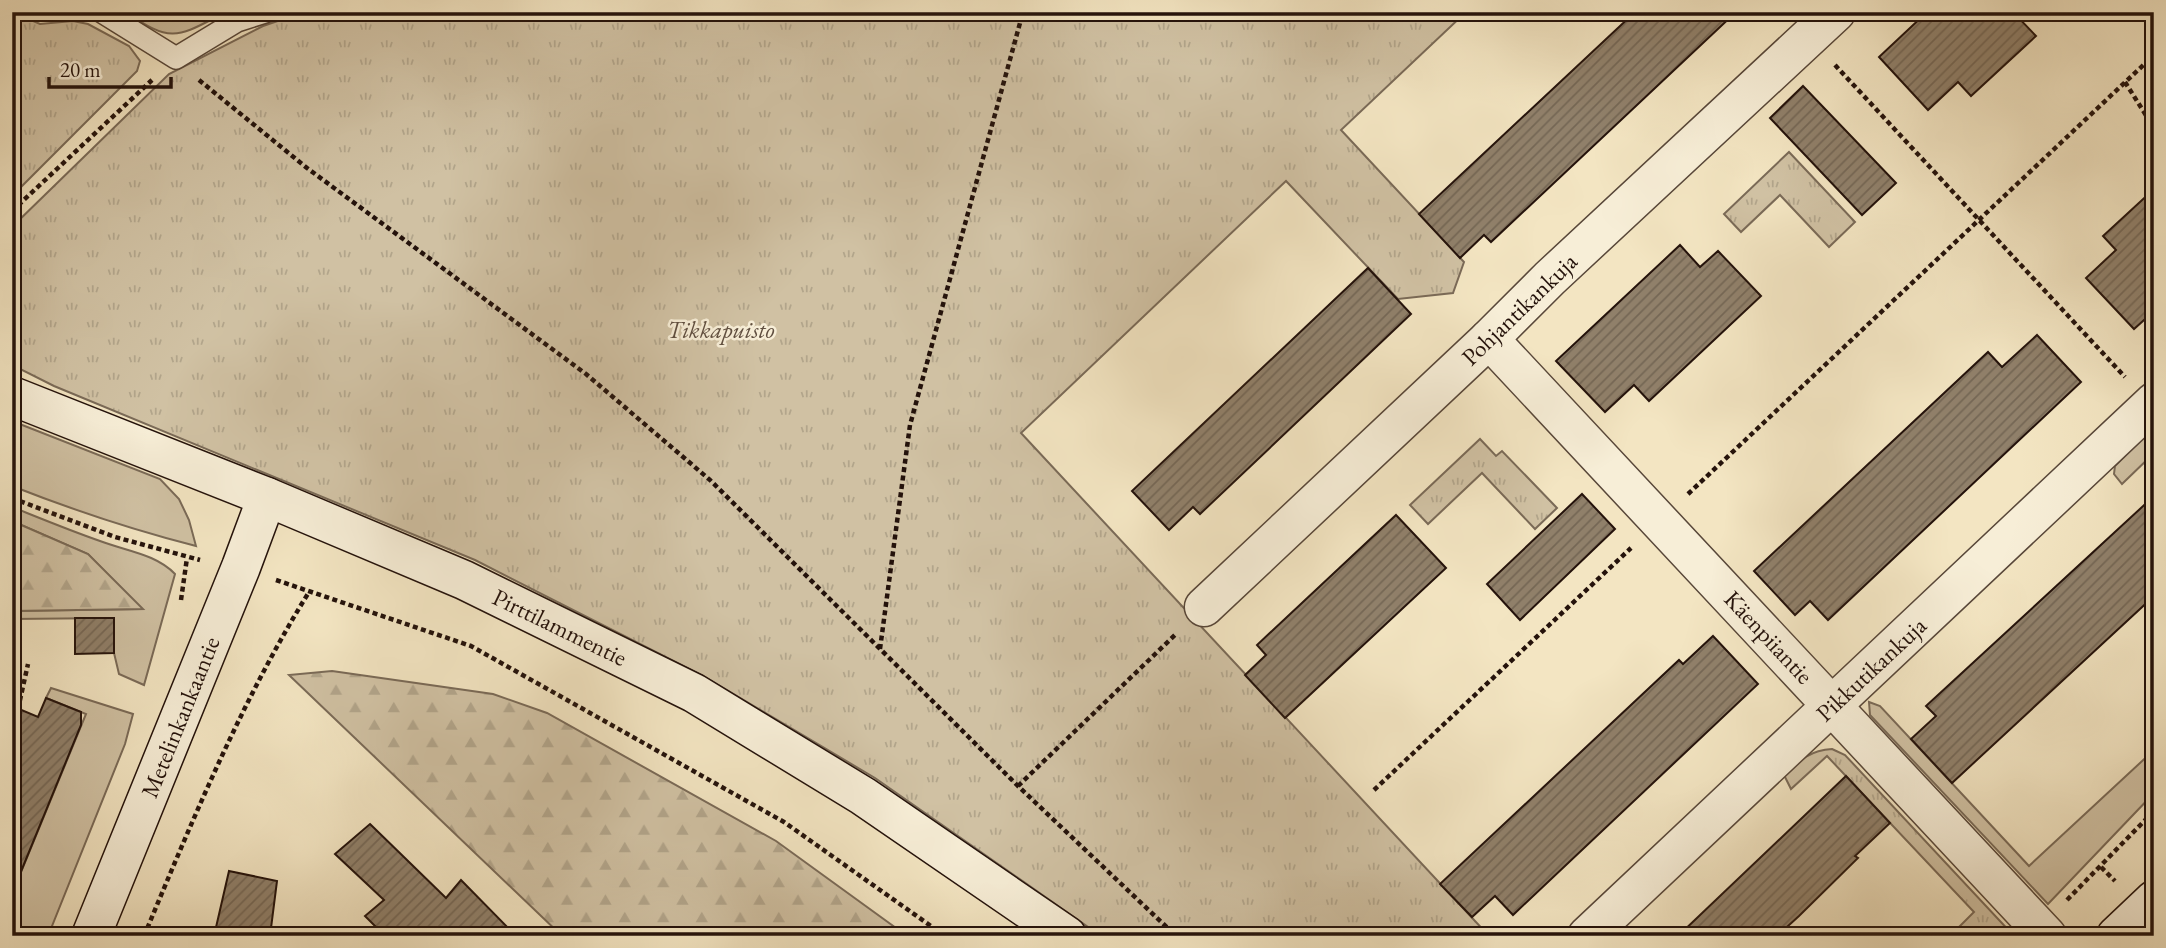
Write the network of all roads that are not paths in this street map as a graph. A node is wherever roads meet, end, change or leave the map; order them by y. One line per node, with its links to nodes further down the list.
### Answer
1 (102, 12): 2 (lane)
2 (265, 12)
3 (1823, 25): 4 (street, Pohjantikankuja)
4 (1489, 339): 8 (street, Pohjantikankuja); 9 (street, Käenpiiantie)
5 (12, 396): 7 (street, Pirttilammentie)
6 (2152, 404): 9 (street, Pikkutikankuja)
7 (267, 497): 12 (street, Metelinkankaantie); 13 (street, Pirttilammentie)
8 (1204, 607)
9 (1833, 705): 11 (street, Käenpiiantie); 14 (street, Pikkutikankuja)
10 (2154, 900): 15 (street)
11 (2043, 932)
12 (91, 936)
13 (1067, 936)
14 (1587, 936)
15 (2116, 936)

